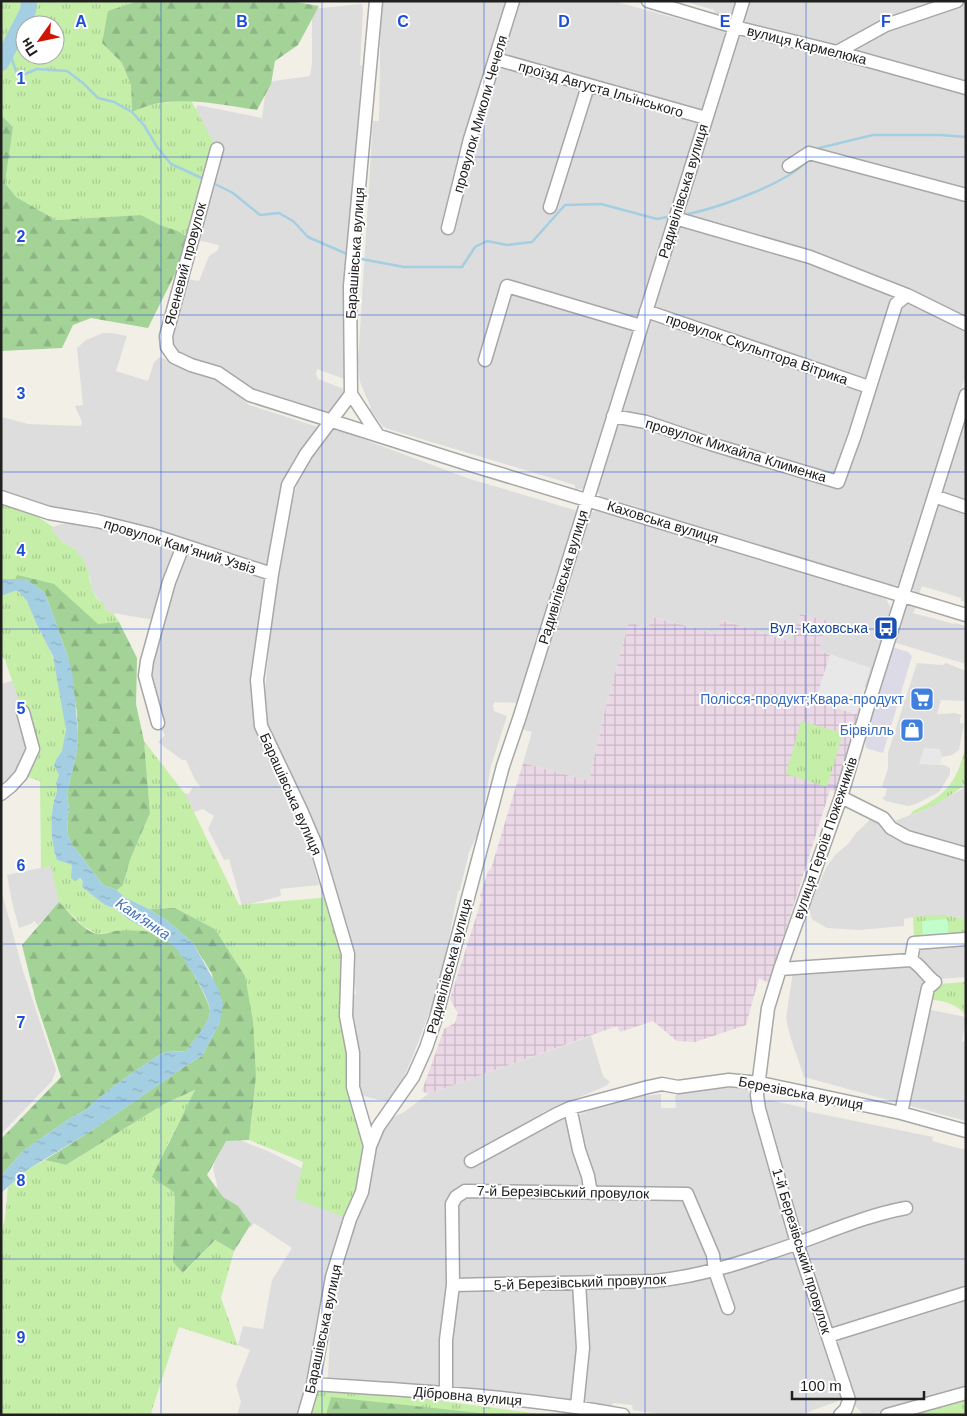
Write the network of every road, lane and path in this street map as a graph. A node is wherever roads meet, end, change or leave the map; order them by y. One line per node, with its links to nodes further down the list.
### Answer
1 (376, 1): 24 (street, Барашівська вулиця)
2 (513, 1): 8 (street, провулок Миколи Чечеля)
3 (648, 1): 6 (street, вулиця Кармелюка)
4 (743, 1): 6 (street, Радивілівська вулиця)
5 (955, 1): 7 (street)
6 (735, 27): 7 (street, вулиця Кармелюка); 11 (street, Радивілівська вулиця)
7 (837, 52): 10 (street, вулиця Кармелюка)
8 (496, 59): 9 (street, проїзд Августа Ільїнського); 17 (street, провулок Миколи Чечеля)
9 (588, 86): 11 (street, проїзд Августа Ільїнського); 15 (street)
10 (966, 88)
11 (706, 118): 16 (street, Радивілівська вулиця)
12 (217, 149): 27 (street, Ясеневий провулок)
13 (789, 166): 14 (street)
14 (966, 195)
15 (550, 207)
16 (675, 218): 18 (street); 19 (street, Радивілівська вулиця)
17 (448, 228)
18 (907, 294): 20 (street); 23 (street, провулок Михайла Клименка)
19 (646, 311): 21 (street, Радивілівська вулиця); 23 (street, провулок Скульптора Вітрика)
20 (966, 324)
21 (641, 326): 22 (street); 26 (street, Радивілівська вулиця)
22 (485, 360)
23 (869, 387): 26 (street, провулок Михайла Клименка)
24 (351, 394): 27 (street, Барашівська вулиця); 28 (street)
25 (966, 394): 29 (street, вулиця Героїв Пожежників)
26 (613, 416): 31 (street, Радивілівська вулиця)
27 (331, 421): 28 (street, Каховська вулиця); 34 (street, Барашівська вулиця)
28 (378, 435): 31 (street, Каховська вулиця)
29 (934, 496): 32 (street); 35 (street, вулиця Героїв Пожежників)
30 (1, 498): 33 (street, провулок Камʼяний Узвіз)
31 (587, 499): 35 (street, Каховська вулиця); 49 (street, Радивілівська вулиця)
32 (966, 507)
33 (183, 546): 34 (street, провулок Камʼяний Узвіз); 38 (street)
34 (272, 574): 47 (street, Барашівська вулиця)
35 (902, 596): 36 (street, Каховська вулиця); 40 (street, вулиця Героїв Пожежників)
36 (966, 614)
37 (24, 712): 39 (street)
38 (158, 723)
39 (1, 794)
40 (841, 797): 41 (street); 44 (street, вулиця Героїв Пожежників)
41 (966, 854)
42 (966, 939): 43 (street)
43 (911, 960): 44 (street); 48 (street)
44 (780, 969): 45 (street, вулиця Героїв Пожежників)
45 (760, 1083): 46 (street, Березівська вулиця); 48 (street, Березівська вулиця); 55 (street, 1-й Березівський провулок)
46 (570, 1108): 52 (street, Березівська вулиця); 53 (street)
47 (360, 1110): 49 (street); 51 (street, Барашівська вулиця)
48 (901, 1113): 50 (street, Березівська вулиця)
49 (382, 1121): 51 (street, Радивілівська вулиця)
50 (966, 1131)
51 (370, 1146): 62 (street, Барашівська вулиця)
52 (471, 1160)
53 (591, 1193): 56 (street, 7-й Березівський провулок); 58 (street, 7-й Березівський провулок)
54 (906, 1208): 55 (street, 5-й Березівський провулок)
55 (797, 1243): 56 (street, 5-й Березівський провулок); 61 (street, 1-й Березівський провулок)
56 (715, 1271): 57 (street, 5-й Березівський провулок); 60 (street, 7-й Березівський провулок)
57 (579, 1283): 58 (street, 5-й Березівський провулок); 65 (street)
58 (453, 1285): 64 (street, 7-й Березівський провулок)
59 (966, 1293): 61 (street)
60 (728, 1308)
61 (828, 1336): 68 (street, 1-й Березівський провулок)
62 (313, 1384): 64 (street, Дібровна вулиця); 66 (street, Барашівська вулиця)
63 (966, 1392): 69 (street)
64 (446, 1393): 65 (street, Дібровна вулиця)
65 (576, 1406): 67 (street, Дібровна вулиця)
66 (304, 1415)
67 (623, 1415)
68 (840, 1415)
69 (887, 1415)

